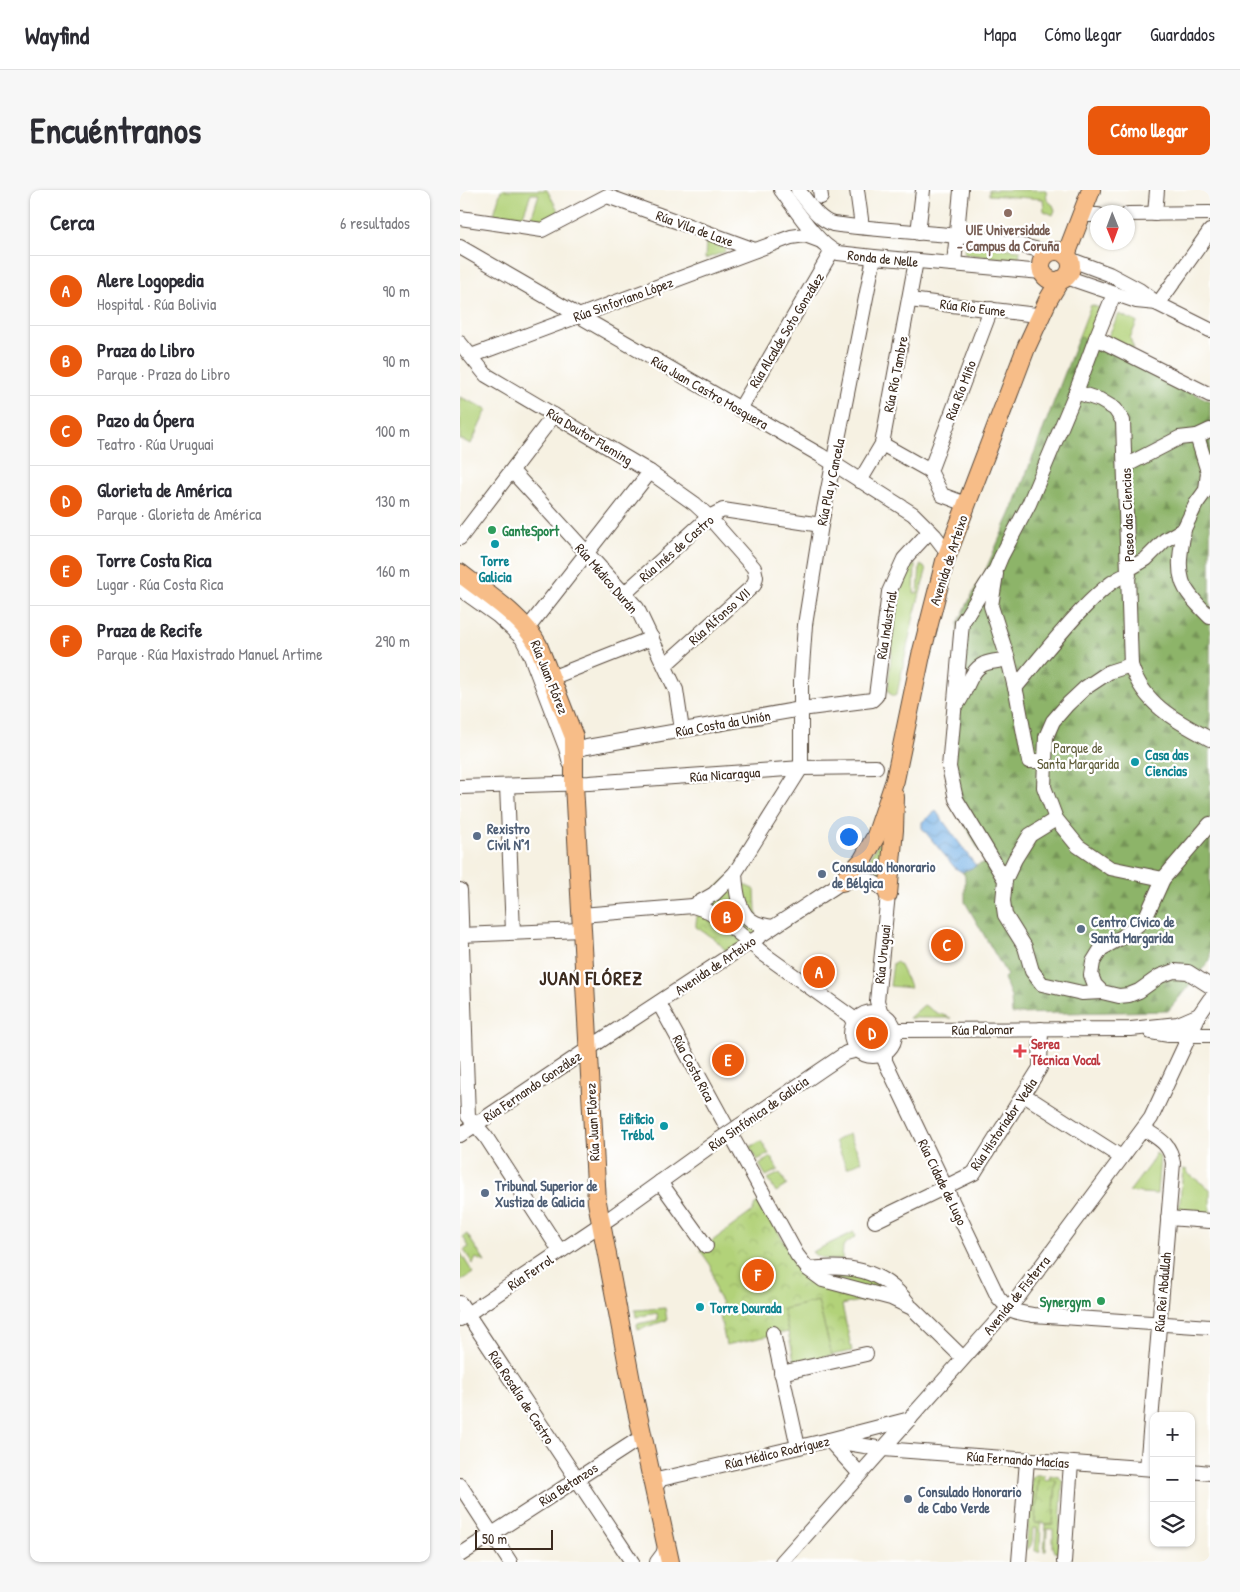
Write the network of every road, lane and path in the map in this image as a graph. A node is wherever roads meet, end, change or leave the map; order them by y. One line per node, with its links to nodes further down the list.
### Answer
1 (781, 190): 10 (street)
2 (857, 190): 17 (street)
3 (923, 190): 19 (street)
4 (961, 190): 20 (street)
5 (1079, 190): 25 (main road)
6 (1091, 190): 9 (main road)
7 (1157, 190): 13 (street)
8 (801, 192): 16 (street, Ronda de Nelle)
9 (1090, 205)
10 (798, 212): 21 (street); 23 (street)
11 (1210, 213): 13 (street)
12 (1135, 214): 13 (street)
13 (1154, 214)
14 (1090, 215): 25 (main road)
15 (463, 223): 24 (street, Rúa Vila de Laxe)
16 (842, 226): 17 (street, Ronda de Nelle); 23 (street, Rúa Alcalde Soto González)
17 (861, 228): 19 (street, Ronda de Nelle)
18 (1210, 231): 32 (street)
19 (918, 233): 20 (street, Ronda de Nelle)
20 (956, 236): 25 (street, Ronda de Nelle); 28 (street)
21 (791, 237): 23 (street, Rúa Sinforiano López); 24 (street, Rúa Sinforiano López)
22 (460, 247): 35 (street, Rúa Juan Castro Mosquera)
23 (827, 247): 26 (street, Ronda de Nelle); 43 (street, Rúa Alcalde Soto González)
24 (755, 250): 35 (street, Rúa Sinforiano López)
25 (1061, 255): 29 (main road); 29 (main road); 32 (street, Ronda de Nelle)
26 (874, 258): 27 (street, Ronda de Nelle); 47 (street, Rúa Pla y Cancela)
27 (916, 261): 28 (street, Ronda de Nelle); 31 (street, Rúa Río Tambre)
28 (954, 264): 29 (street, Ronda de Nelle)
29 (1054, 277): 30 (street, Ronda de Nelle); 34 (main road, Avenida de Arteixo); 39 (main road, Avenida de Arteixo)
30 (1114, 294): 32 (street, Ronda de Nelle); 37 (street)
31 (909, 300): 33 (street, Rúa Río Eume); 46 (street, Rúa Río Tambre)
32 (1158, 304): 36 (street, Ronda de Nelle)
33 (991, 308): 34 (street, Rúa Río Eume); 50 (street, Rúa Río Miño)
34 (1037, 315): 39 (main road, Avenida de Arteixo)
35 (579, 316): 40 (street, Rúa Sinforiano López); 43 (street, Rúa Juan Castro Mosquera)
36 (1210, 330)
37 (1096, 338): 41 (street); 42 (street)
38 (460, 343): 40 (street)
39 (1026, 348): 59 (main road, Avenida de Arteixo)
40 (471, 356): 44 (street, Rúa Doutor Fleming)
41 (1076, 392): 48 (street, Paseo das Ciencias); 61 (street)
42 (1210, 396)
43 (740, 409): 47 (street, Rúa Juan Castro Mosquera)
44 (554, 415): 49 (street); 51 (street, Rúa Doutor Fleming)
45 (1204, 433): 48 (street); 56 (street)
46 (882, 444): 50 (street); 52 (street, Rúa Río Tambre)
47 (834, 465): 52 (street, Rúa Juan Castro Mosquera); 55 (street, Rúa Pla y Cancela)
48 (1125, 466): 62 (street, Paseo das Ciencias)
49 (512, 471): 58 (street); 60 (street, Rúa Médico Durán)
50 (930, 471): 53 (street)
51 (650, 472): 54 (street, Rúa Doutor Fleming); 60 (street)
52 (860, 481): 57 (street, Rúa Juan Castro Mosquera)
53 (958, 501)
54 (709, 517): 55 (street, Rúa Inés de Castro); 65 (street, Rúa Inés de Castro); 70 (street, Rúa Alfonso VII)
55 (821, 525): 76 (street, Rúa Pla y Cancela)
56 (1184, 529): 62 (street); 66 (street)
57 (930, 531): 59 (street, Rúa Juan Castro Mosquera); 74 (street, Rúa Industrial)
58 (460, 538)
59 (948, 553): 83 (main road, Avenida de Arteixo)
60 (587, 554): 65 (street, Rúa Médico Durán); 67 (street)
61 (996, 569): 69 (street); 75 (street)
62 (1129, 572): 71 (street, Paseo das Ciencias); 73 (street)
63 (460, 573): 67 (main road, Rúa Juan Flórez)
64 (460, 588): 84 (street, Rúa Juan Flórez)
65 (624, 594): 68 (street, Rúa Médico Durán)
66 (1210, 617)
67 (528, 628): 72 (main road, Rúa Juan Flórez)
68 (652, 638): 70 (street, Rúa Médico Durán); 72 (street)
69 (1008, 659): 73 (street); 75 (street)
70 (665, 665): 77 (street, Rúa Médico Durán)
71 (1131, 665): 78 (street); 80 (street)
72 (551, 678): 79 (main road, Rúa Juan Flórez)
73 (1015, 688): 80 (street)
74 (872, 700): 76 (street, Rúa Costa da Unión)
75 (954, 705): 91 (street)
76 (801, 709): 77 (street, Rúa Costa da Unión); 82 (street, Rúa Pla y Cancela)
77 (682, 730): 79 (street, Rúa Costa da Unión)
78 (1210, 739)
79 (575, 750): 84 (main road, Rúa Juan Flórez)
80 (1044, 761): 87 (street)
81 (876, 767): 82 (street, Rúa Nicaragua)
82 (801, 768): 84 (street, Rúa Nicaragua); 89 (street)
83 (895, 780): 92 (main road, Avenida de Arteixo); 94 (main road, Avenida de Arteixo)
84 (574, 784): 85 (street, Rúa Nicaragua); 96 (main road, Rúa Juan Flórez)
85 (507, 786): 86 (street, Rúa Nicaragua); 98 (street)
86 (460, 787)
87 (1056, 819): 90 (street); 91 (street)
88 (1210, 824): 90 (street)
89 (736, 873): 95 (street); 97 (street)
90 (1163, 879): 102 (street)
91 (1005, 880): 102 (street)
92 (842, 882): 94 (street, Avenida de Arteixo); 97 (street, Avenida de Arteixo)
93 (460, 890): 99 (street)
94 (888, 894): 105 (street, Rúa Uruguai)
95 (693, 906): 96 (street); 100 (street)
96 (581, 922): 98 (street); 111 (main road, Rúa Juan Flórez)
97 (772, 927): 100 (street, Avenida de Arteixo)
98 (513, 932): 99 (street)
99 (461, 935): 115 (street)
100 (749, 943): 103 (street, Avenida de Arteixo); 106 (street)
101 (1210, 986): 102 (street)
102 (1102, 992)
103 (660, 1002): 111 (street, Avenida de Arteixo); 117 (street, Rúa Costa Rica)
104 (1206, 1008): 108 (street, Rúa Palomar); 110 (street, Avenida de Fisterra)
105 (881, 1013): 106 (street); 109 (street)
106 (854, 1023): 112 (street)
107 (1041, 1029): 108 (street, Rúa Palomar); 109 (street, Rúa Palomar); 114 (street, Rúa Historiador Vedia)
108 (1131, 1029): 110 (street, Rúa Palomar)
109 (895, 1030): 113 (street)
110 (1203, 1035): 116 (street, Avenida de Fisterra)
111 (588, 1048): 115 (street, Rúa Fernando González); 125 (main road, Rúa Juan Flórez)
112 (858, 1050): 113 (street); 117 (street, Rúa Sinfónica de Galicia)
113 (885, 1052): 121 (street, Rúa Cidade de Lugo)
114 (1024, 1095): 119 (street); 121 (street, Rúa Historiador Vedia)
115 (475, 1125): 118 (street, Rúa Fernando González); 127 (street)
116 (1144, 1129): 119 (street, Avenida de Fisterra); 122 (street, Rúa Rei Abdullah)
117 (730, 1133): 120 (street, Rúa Sinfónica de Galicia); 134 (street, Rúa Costa Rica)
118 (460, 1135)
119 (1121, 1157): 128 (street, Avenida de Fisterra)
120 (660, 1182): 125 (street, Rúa Sinfónica de Galicia); 126 (street)
121 (945, 1187): 123 (street, Rúa Historiador Vedia); 128 (street, Rúa Cidade de Lugo)
122 (1168, 1218): 124 (street); 130 (street, Rúa Rei Abdullah)
123 (875, 1221)
124 (1210, 1221)
125 (600, 1225): 127 (street, Rúa Ferrol); 139 (main road, Rúa Juan Flórez)
126 (706, 1246)
127 (562, 1250): 129 (street, Rúa Ferrol)
128 (1008, 1308): 130 (street); 134 (street, Avenida de Fisterra)
129 (463, 1312): 148 (street, Rúa Rosalía de Castro)
130 (1159, 1323): 131 (street); 141 (street, Rúa Rei Abdullah)
131 (1210, 1327)
132 (773, 1333): 135 (street)
133 (866, 1354): 135 (street)
134 (964, 1358): 136 (street, Avenida de Fisterra)
135 (782, 1373): 138 (street)
136 (910, 1419): 137 (street, Rúa Médico Rodríguez); 140 (street, Avenida de Fisterra)
137 (829, 1440): 138 (street, Rúa Médico Rodríguez); 140 (street, Rúa Fernando Macías); 147 (street)
138 (798, 1447): 150 (street, Rúa Médico Rodríguez)
139 (645, 1448): 148 (street, Rúa Betanzos); 150 (main road, Rúa Juan Flórez)
140 (883, 1449): 142 (street, Rúa Fernando Macías); 147 (street, Avenida de Fisterra)
141 (1151, 1457)
142 (1027, 1460): 143 (street, Rúa Fernando Macías); 159 (street)
143 (1071, 1463): 144 (street, Rúa Fernando Macías); 160 (street)
144 (1150, 1468)
145 (1195, 1471): 146 (street)
146 (1210, 1473)
147 (860, 1474): 158 (street, Avenida de Fisterra)
148 (576, 1479): 151 (street, Rúa Betanzos); 155 (street, Rúa Rosalía de Castro)
149 (460, 1485): 151 (street)
150 (655, 1494): 152 (main road, Rúa Juan Flórez)
151 (492, 1533): 153 (street, Rúa Betanzos); 154 (street)
152 (666, 1544): 156 (street); 157 (main road, Rúa Juan Flórez)
153 (460, 1555)
154 (510, 1562)
155 (632, 1562)
156 (657, 1562)
157 (670, 1562)
158 (782, 1562)
159 (1019, 1562)
160 (1064, 1562)

